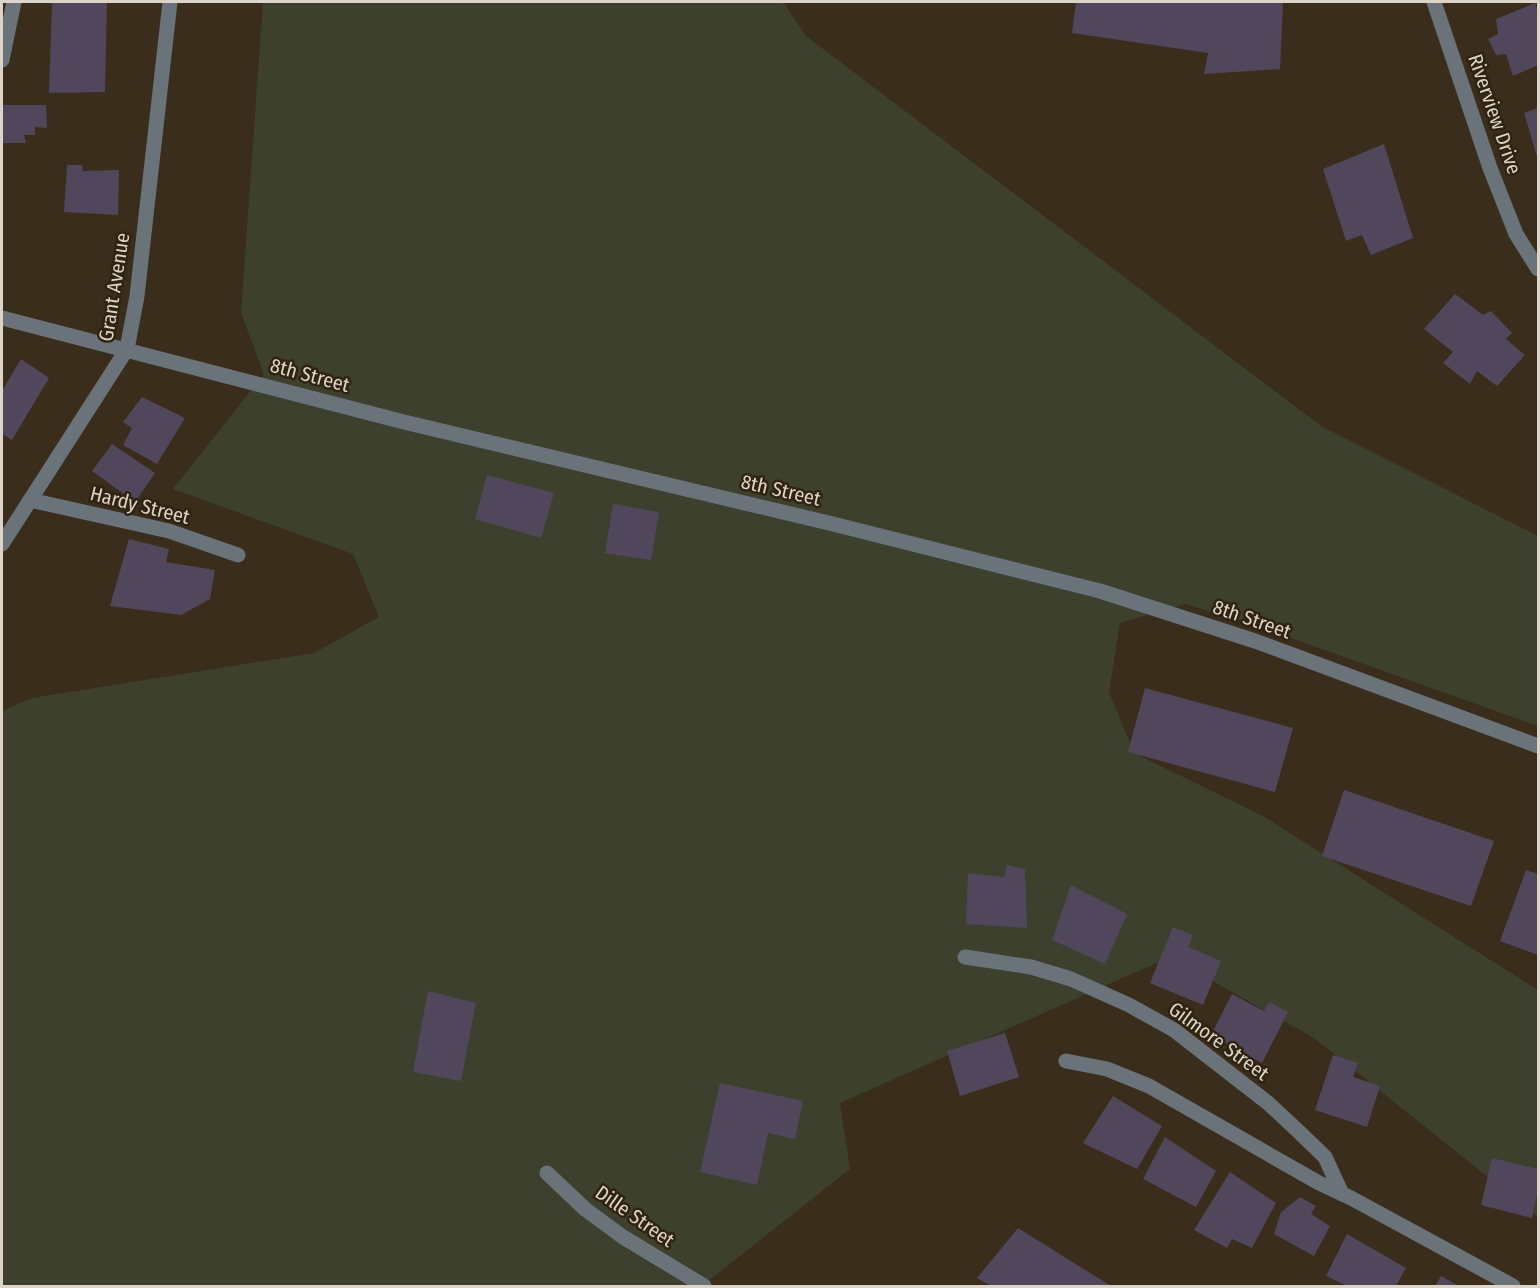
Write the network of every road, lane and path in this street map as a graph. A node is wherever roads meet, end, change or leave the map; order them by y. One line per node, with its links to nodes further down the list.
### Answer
1 (14, 2): 4 (street)
2 (170, 2): 7 (street, Grant Avenue)
3 (1434, 2): 5 (street, Riverview Drive)
4 (2, 60)
5 (1539, 269)
6 (2, 318): 7 (street, 8th Street)
7 (127, 349): 8 (street, Grant Avenue); 11 (street, 8th Street)
8 (30, 500): 9 (street, Grant Avenue); 10 (street, Hardy Street)
9 (2, 544)
10 (238, 555)
11 (1539, 746)
12 (965, 957): 15 (street, Gilmore Street)
13 (1066, 1061): 15 (street)
14 (547, 1173): 16 (street, Dille Street)
15 (1342, 1194): 17 (street)
16 (704, 1287)
17 (1513, 1287)

